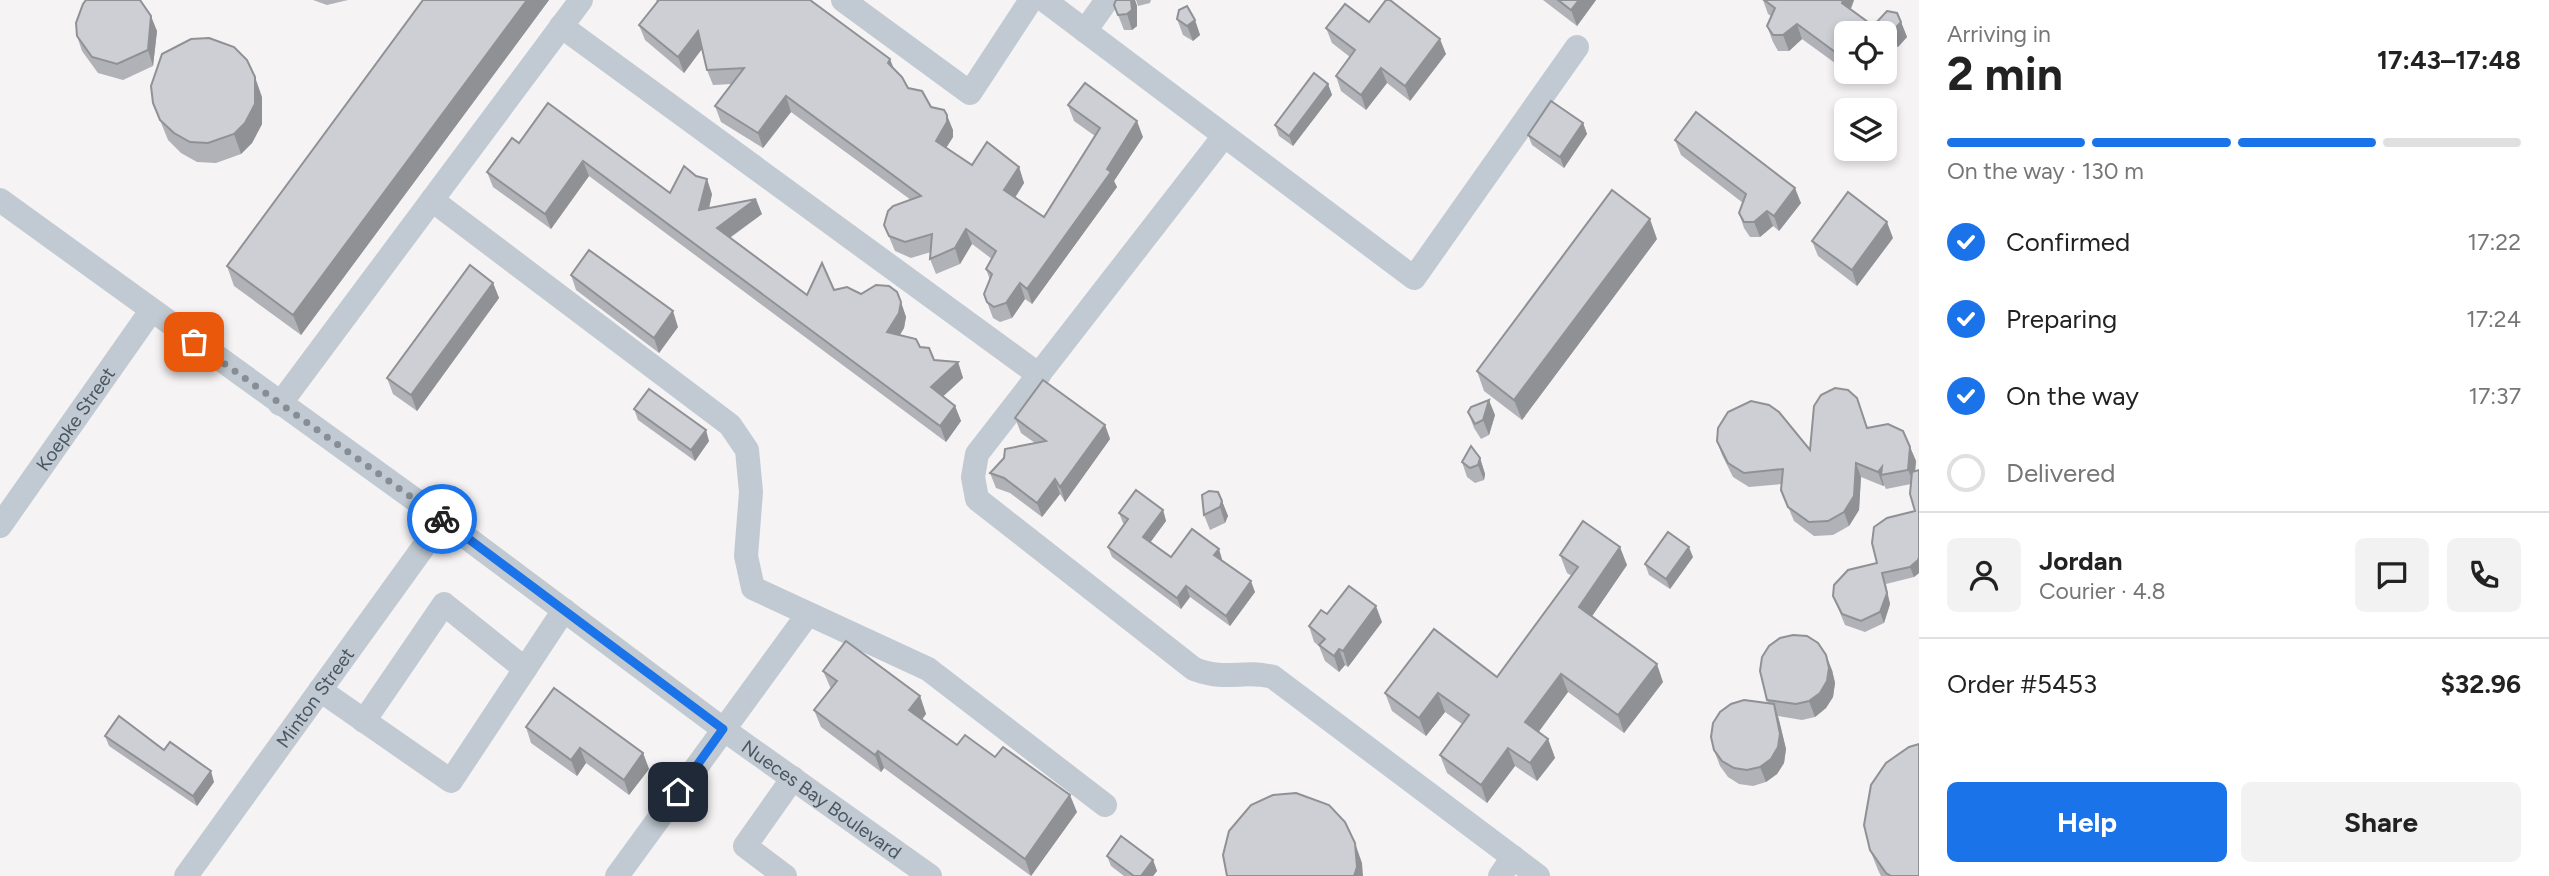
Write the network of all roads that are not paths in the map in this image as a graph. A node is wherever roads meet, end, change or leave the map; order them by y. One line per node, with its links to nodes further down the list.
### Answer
1 (580, 0): 6 (street)
2 (843, 0): 3 (street)
3 (1031, 0)
4 (1044, 0): 7 (street)
5 (1107, 0): 7 (street)
6 (561, 26): 11 (street); 13 (street)
7 (1085, 31): 9 (street)
8 (1577, 47): 9 (street)
9 (1224, 136): 13 (street)
10 (0, 200): 12 (street, Nueces Bay Boulevard)
11 (432, 200): 14 (street); 18 (street)
12 (151, 311): 14 (street, Nueces Bay Boulevard); 16 (street, Koepke Street)
13 (1039, 375): 25 (street)
14 (280, 404): 15 (street, Nueces Bay Boulevard)
15 (443, 520): 17 (street, Nueces Bay Boulevard); 20 (street, Minton Street)
16 (0, 526)
17 (564, 610): 19 (street); 22 (street, Nueces Bay Boulevard)
18 (808, 614): 22 (street); 24 (street)
19 (526, 669): 21 (street); 21 (street)
20 (320, 690): 21 (street); 26 (street, Minton Street)
21 (364, 721)
22 (723, 729): 23 (street, Nueces Bay Boulevard); 27 (street)
23 (793, 778): 28 (street); 29 (street, Nueces Bay Boulevard)
24 (1105, 805)
25 (1506, 867): 30 (street)
26 (186, 876)
27 (617, 876)
28 (785, 876)
29 (930, 876)
30 (1538, 876)

